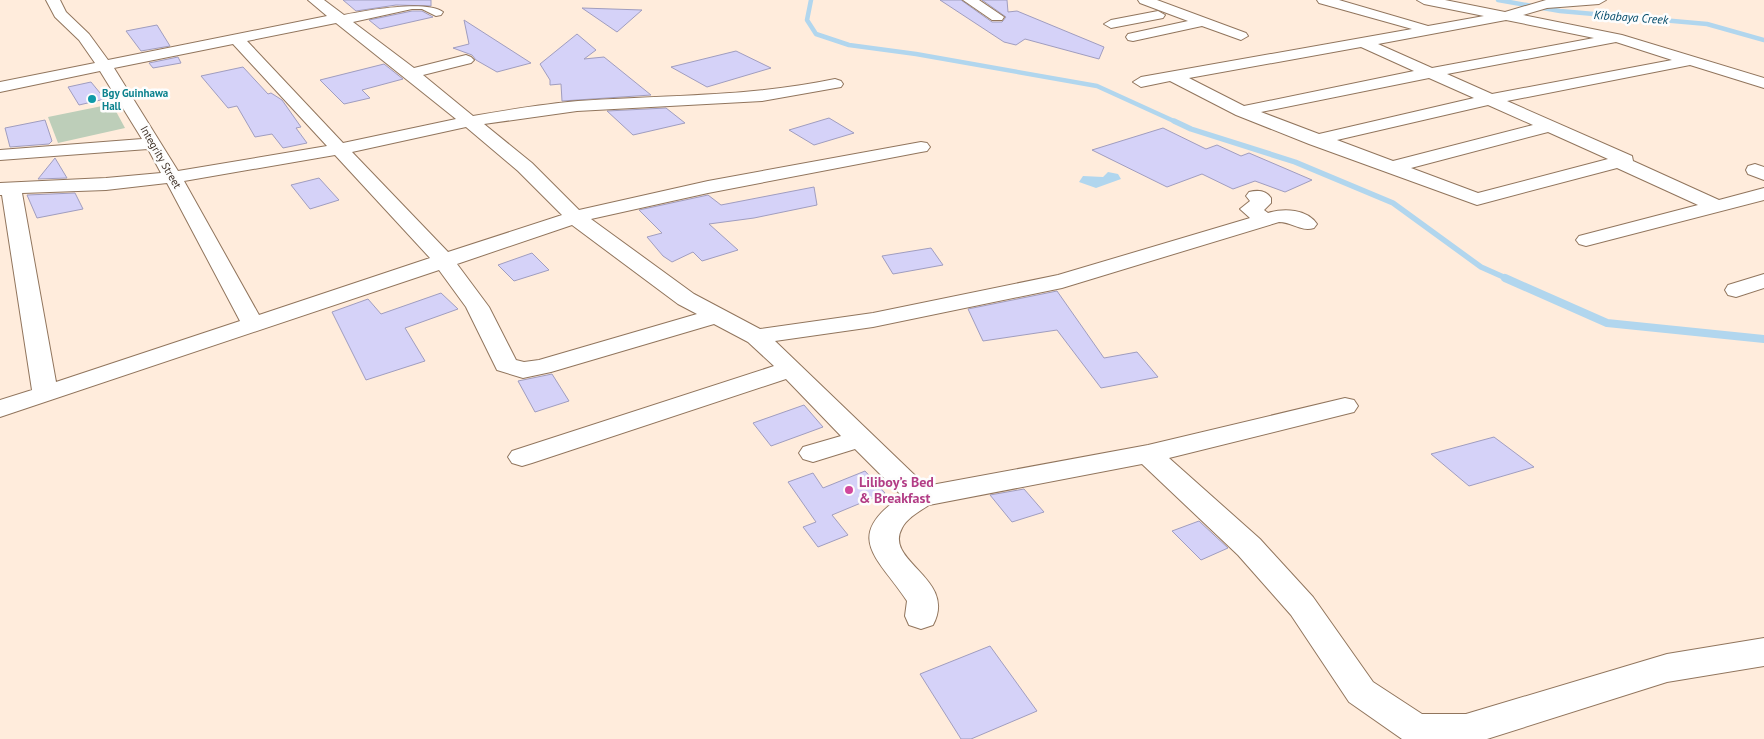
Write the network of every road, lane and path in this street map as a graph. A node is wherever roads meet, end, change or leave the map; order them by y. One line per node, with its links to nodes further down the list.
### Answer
1 (53, 0): 23 (street, Integrity Street)
2 (315, 0): 12 (street)
3 (970, 0): 11 (street)
4 (1146, 0): 9 (street)
5 (1324, 0): 15 (street)
6 (1424, 0): 10 (street)
7 (1599, 0): 10 (street)
8 (436, 12): 12 (street)
9 (1174, 12): 13 (street); 14 (street)
10 (1506, 16): 15 (street); 19 (street)
11 (997, 17)
12 (339, 19): 18 (street); 24 (street)
13 (1202, 22): 16 (street); 17 (street)
14 (1111, 24)
15 (1429, 29): 20 (street)
16 (1241, 36)
17 (1133, 37)
18 (236, 38): 23 (street); 38 (street)
19 (1617, 38): 22 (street); 25 (street)
20 (1360, 41): 25 (street); 26 (street)
21 (466, 60): 24 (street)
22 (1694, 60): 29 (street); 31 (street)
23 (104, 65): 27 (street); 36 (street, Integrity Street)
24 (411, 73): 33 (street)
25 (1429, 73): 31 (street); 32 (street)
26 (1174, 77): 28 (street); 32 (street)
27 (2, 81)
28 (1141, 82)
29 (1764, 83)
30 (835, 84): 33 (street)
31 (1487, 100): 34 (street); 35 (street)
32 (1242, 111): 35 (street)
33 (471, 122): 38 (street); 47 (street)
34 (1550, 126): 40 (street); 41 (street)
35 (1316, 140): 41 (street)
36 (154, 142): 39 (street); 42 (street, Integrity Street)
37 (921, 148): 47 (street)
38 (340, 149): 42 (street); 51 (street)
39 (0, 155)
40 (1619, 162): 41 (street); 46 (street)
41 (1392, 167)
42 (173, 177): 43 (street); 55 (street, Integrity Street)
43 (6, 189): 58 (street)
44 (1764, 194): 46 (street)
45 (1256, 196): 48 (street)
46 (1717, 206): 50 (street)
47 (575, 217): 51 (street); 54 (street)
48 (1264, 219): 49 (street); 56 (street)
49 (1307, 224)
50 (1586, 240)
51 (444, 261): 54 (street); 55 (street)
52 (1764, 281): 53 (street)
53 (1736, 290)
54 (716, 316): 56 (street)
55 (254, 324): 58 (street)
56 (756, 337): 57 (street)
57 (791, 369): 61 (street); 64 (street)
58 (45, 393): 60 (street)
59 (1345, 406): 63 (street)
60 (0, 408)
61 (860, 439): 62 (street); 65 (street)
62 (813, 453)
63 (1148, 454): 65 (street); 68 (street)
64 (522, 457)
65 (920, 497): 66 (street)
66 (921, 616)
67 (1764, 652): 68 (street)
68 (1418, 734)

